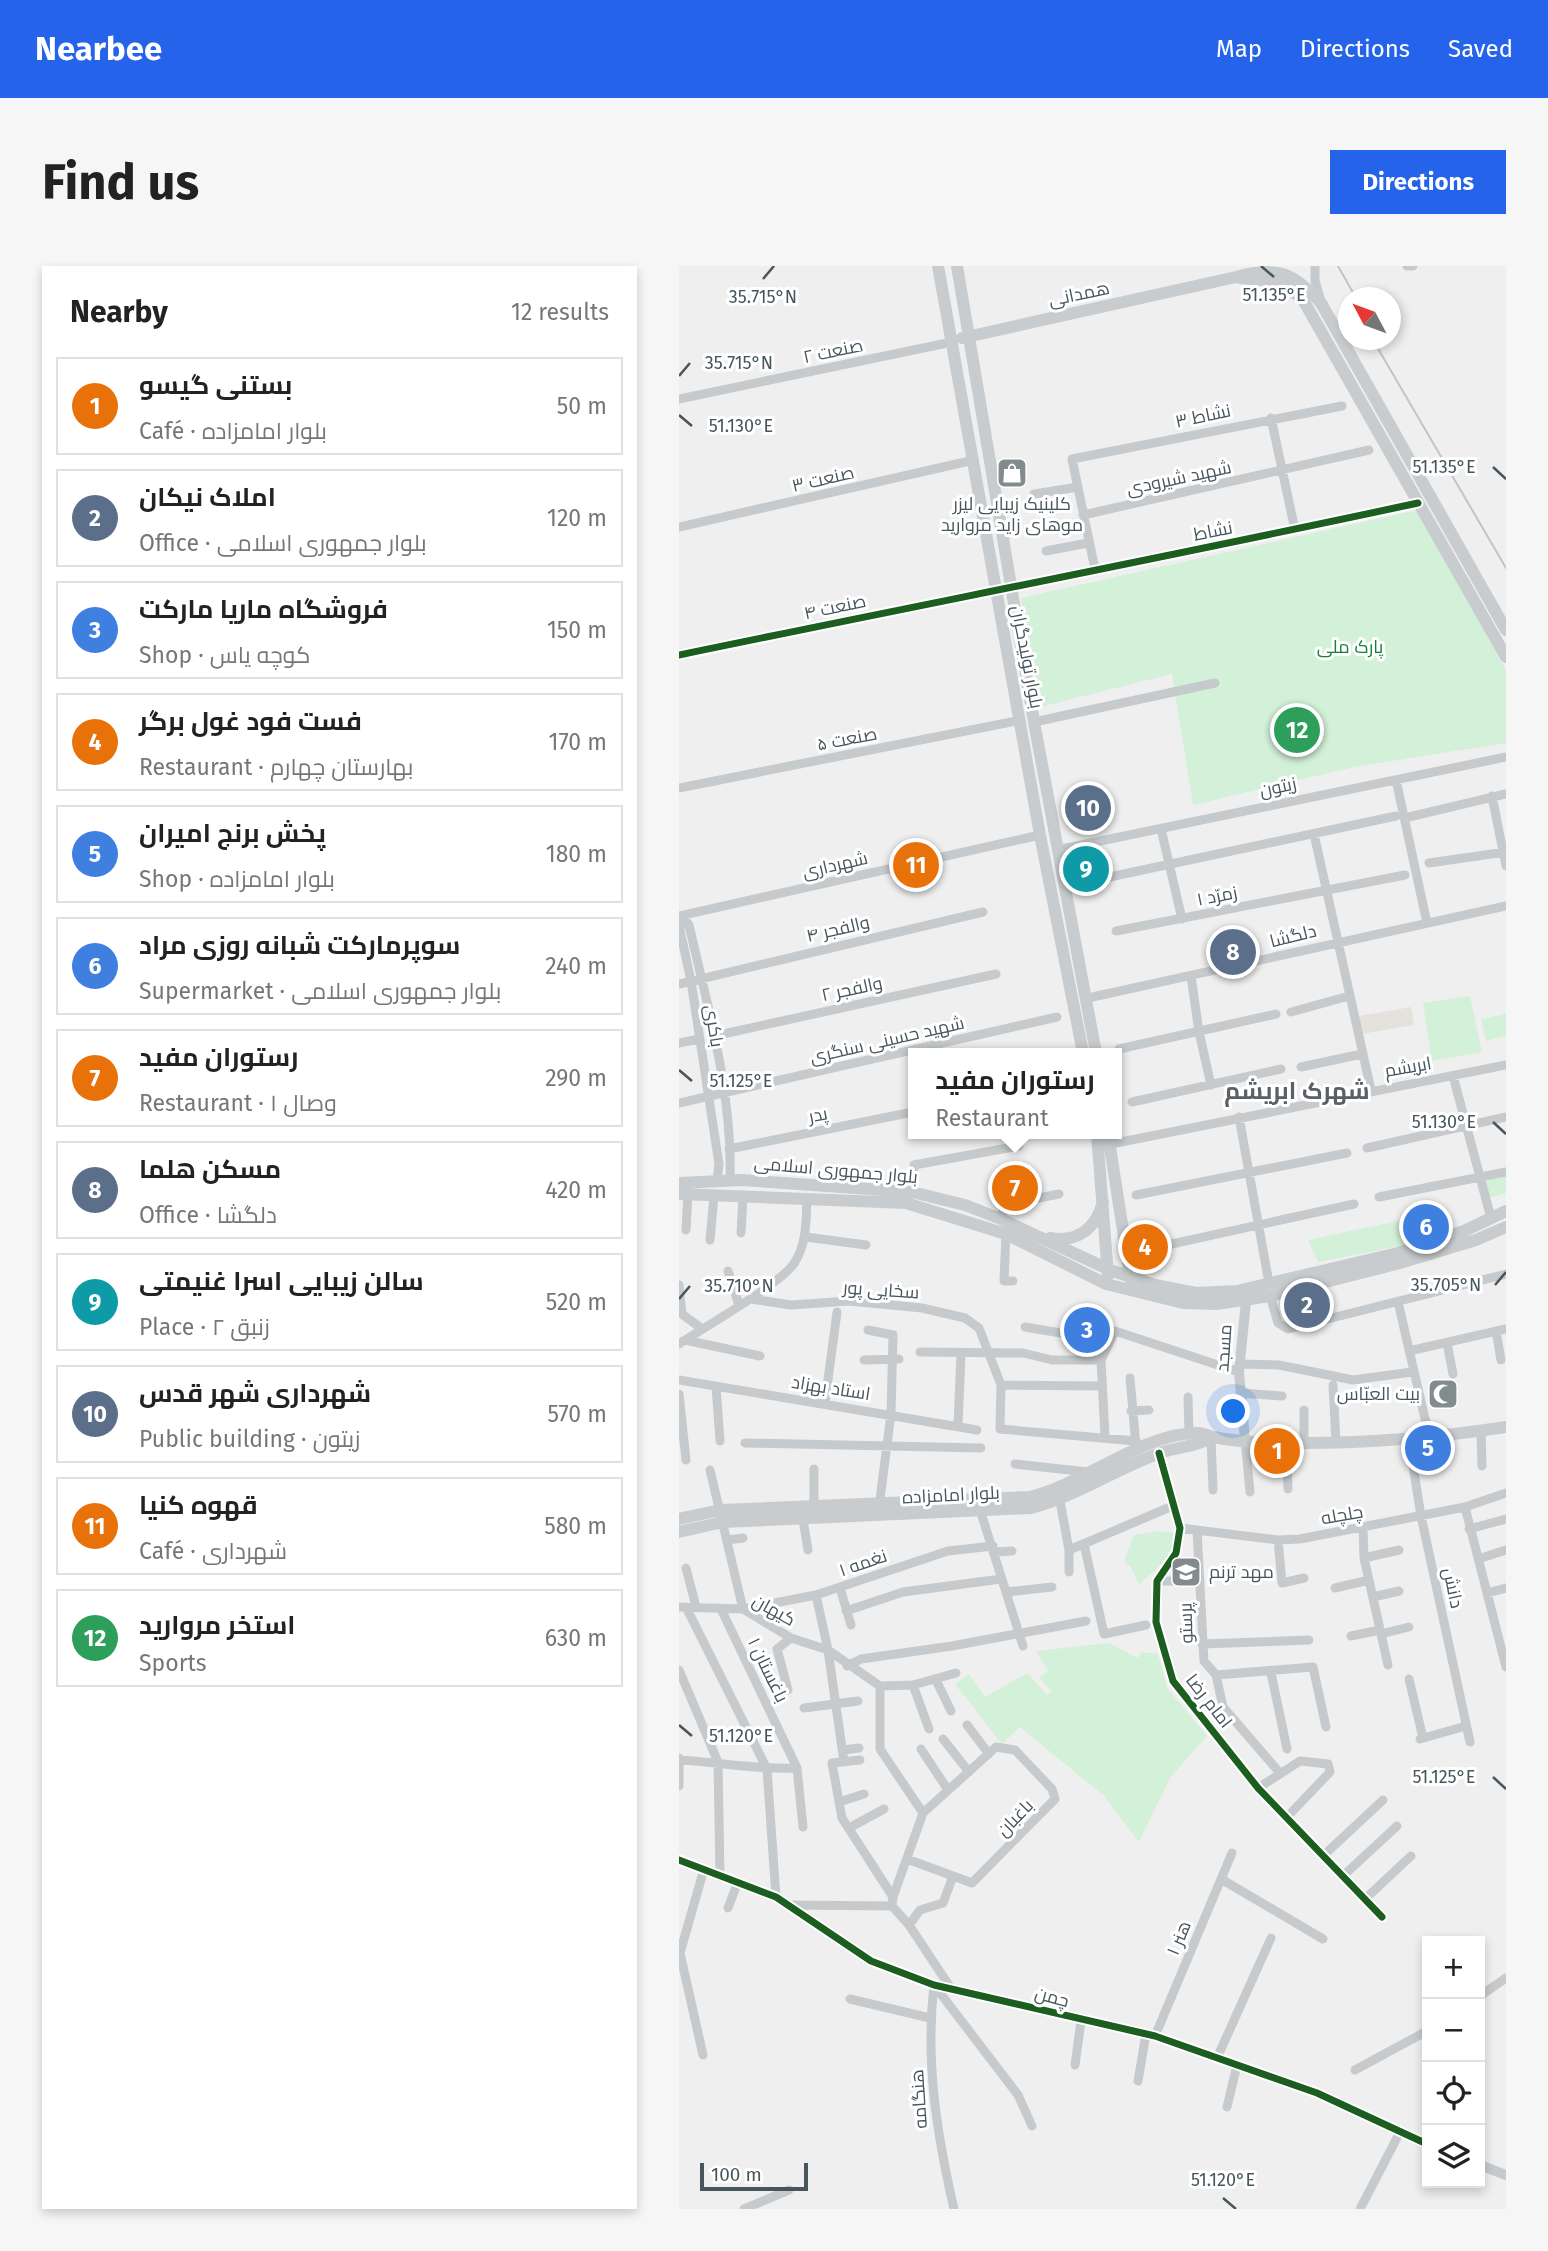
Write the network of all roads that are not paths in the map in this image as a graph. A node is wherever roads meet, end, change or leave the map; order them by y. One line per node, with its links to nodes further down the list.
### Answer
1 (938, 266): 10 (main road, بلوار تولیدگران)
2 (957, 266): 9 (main road, بلوار تولیدگران)
3 (1270, 266): 7 (main road); 8 (main road)
4 (1315, 266): 8 (street)
5 (1407, 266): 6 (street)
6 (1413, 266)
7 (1236, 277): 9 (main road, همدانی); 12 (main road)
8 (1321, 303): 11 (main road)
9 (970, 336): 10 (main road, همدانی); 17 (main road, بلوار تولیدگران)
10 (952, 342): 13 (street, صنعت ۲); 18 (main road, بلوار تولیدگران)
11 (1363, 378): 12 (main road); 31 (main road)
12 (1350, 385): 22 (main road)
13 (679, 399)
14 (1342, 406): 15 (street, نشاط ۳)
15 (1272, 418): 19 (street); 20 (street, نشاط ۳)
16 (1369, 450): 19 (street, شهید شیرودی)
17 (988, 459): 18 (street); 29 (main road, بلوار تولیدگران)
18 (974, 460): 24 (street, صنعت ۳); 30 (main road, بلوار تولیدگران)
19 (1282, 471): 23 (street, شهید شیرودی); 25 (street)
20 (1078, 487): 21 (street); 23 (street)
21 (1034, 494)
22 (1418, 503): 25 (street, نشاط); 33 (main road)
23 (1083, 515): 26 (street)
24 (679, 527)
25 (1295, 530): 28 (street, نشاط)
26 (1088, 543): 27 (street); 28 (street)
27 (1046, 551)
28 (1095, 569): 29 (street, نشاط)
29 (1013, 585): 30 (street, صنعت ۴); 35 (main road, بلوار تولیدگران)
30 (996, 589): 32 (street, صنعت ۴); 35 (main road, بلوار تولیدگران)
31 (1506, 630)
32 (679, 655)
33 (1506, 657)
34 (1216, 683): 35 (street, صنعت ۵)
35 (1028, 721): 38 (street, صنعت ۵); 45 (main road, بلوار تولیدگران); 46 (main road, بلوار تولیدگران)
36 (1506, 757): 37 (street, زیتون)
37 (1396, 780): 43 (street, زیتون); 58 (street)
38 (679, 788)
39 (1506, 794): 40 (street)
40 (1492, 796): 42 (street); 47 (street)
41 (1396, 816): 44 (street)
42 (1409, 817)
43 (1161, 829): 46 (street, زیتون); 48 (street)
44 (1314, 834): 48 (street); 53 (street)
45 (1040, 835): 56 (street, شهرداری); 75 (main road, بلوار تولیدگران)
46 (1057, 850): 66 (main road, بلوار تولیدگران)
47 (1504, 852): 49 (street); 50 (street)
48 (1168, 863): 52 (street); 57 (street)
49 (1429, 863)
50 (1506, 866)
51 (1405, 875): 53 (street, زمرّد ۱)
52 (1105, 878)
53 (1324, 890): 57 (street, زمرّد ۱); 60 (street)
54 (1506, 906): 58 (street, دلگشا)
55 (983, 912): 63 (street, والفجر ۴)
56 (680, 916): 63 (street, باکری)
57 (1182, 919): 59 (street, زمرّد ۱)
58 (1427, 923): 60 (street, دلگشا)
59 (1116, 931)
60 (1336, 941): 62 (street, دلگشا); 65 (street)
61 (996, 974): 71 (street, والفجر ۲)
62 (1191, 976): 66 (street, دلگشا); 70 (street)
63 (696, 979): 64 (street, والفجر ۴); 71 (street); 72 (street, باکری)
64 (679, 984)
65 (1349, 996): 67 (street); 79 (street)
66 (1088, 998): 76 (main road, بلوار تولیدگران)
67 (1291, 1012)
68 (1276, 1014): 70 (street)
69 (1057, 1017): 74 (street, شهید حسینی سنگری)
70 (1199, 1032): 77 (street); 84 (street)
71 (714, 1036): 86 (street)
72 (699, 1039): 73 (street); 87 (street, باکری)
73 (679, 1043)
74 (923, 1048)
75 (1082, 1048)
76 (1095, 1048)
77 (1122, 1048)
78 (908, 1051): 86 (street, شهید حسینی سنگری)
79 (1362, 1054): 81 (street); 85 (street)
80 (1506, 1065): 83 (street, ابریشم)
81 (1301, 1067)
82 (1281, 1069): 84 (street)
83 (1453, 1076): 85 (street, ابریشم); 93 (street)
84 (1211, 1085): 88 (street)
85 (1371, 1090): 91 (street, ابریشم)
86 (723, 1094): 87 (street, شهید حسینی سنگری); 97 (street)
87 (710, 1097): 89 (street, شهید حسینی سنگری); 100 (street, باکری)
88 (1132, 1102)
89 (679, 1103)
90 (908, 1113): 97 (street, پدر)
91 (1239, 1117): 94 (street, ابریشم); 103 (street)
92 (1506, 1117): 93 (street)
93 (1465, 1127): 98 (street); 104 (street)
94 (1122, 1137)
95 (1103, 1140): 114 (main road); 133 (main road)
96 (1019, 1146): 107 (street)
97 (730, 1149): 101 (street)
98 (1367, 1149)
99 (1347, 1153): 103 (street)
100 (719, 1164): 101 (street); 105 (street, باکری)
101 (730, 1164): 105 (street)
102 (1506, 1172): 104 (street)
103 (1249, 1173): 109 (street); 119 (street)
104 (1479, 1179): 111 (street); 117 (street)
105 (729, 1181): 106 (main road, بلوار جمهوری اسلامی); 107 (main road, بلوار جمهوری اسلامی); 112 (main road)
106 (682, 1190): 110 (main road, بلوار جمهوری اسلامی); 121 (street)
107 (912, 1192): 118 (main road, بلوار جمهوری اسلامی)
108 (1059, 1194): 118 (street)
109 (1136, 1195)
110 (714, 1196): 112 (main road, بلوار جمهوری اسلامی); 126 (street)
111 (1379, 1197)
112 (743, 1198): 113 (main road, بلوار جمهوری اسلامی); 122 (street)
113 (807, 1198): 123 (main road, بلوار جمهوری اسلامی); 125 (street)
114 (1104, 1198): 124 (main road); 130 (main road)
115 (1354, 1204): 119 (street)
116 (1506, 1211): 117 (main road, بلوار جمهوری اسلامی)
117 (1491, 1217): 129 (main road, بلوار جمهوری اسلامی)
118 (1001, 1219): 124 (main road, بلوار جمهوری اسلامی)
119 (1260, 1223): 128 (street); 137 (street)
120 (1506, 1227): 129 (main road, بلوار جمهوری اسلامی)
121 (686, 1230)
122 (741, 1233)
123 (1006, 1234): 134 (street); 135 (main road, بلوار جمهوری اسلامی)
124 (1035, 1235): 130 (main road, بلوار جمهوری اسلامی)
125 (806, 1237): 127 (street); 139 (street)
126 (710, 1240)
127 (866, 1245)
128 (1158, 1247)
129 (1399, 1258): 137 (main road, بلوار جمهوری اسلامی)
130 (1110, 1270): 133 (main road, بلوار جمهوری اسلامی); 135 (main road)
131 (728, 1271): 142 (street)
132 (1506, 1274): 141 (street)
133 (1132, 1277): 137 (main road, بلوار جمهوری اسلامی); 138 (main road)
134 (1013, 1280)
135 (1106, 1284): 138 (main road, بلوار جمهوری اسلامی)
136 (679, 1285): 144 (street)
137 (1270, 1290): 140 (main road, بلوار جمهوری اسلامی); 141 (street)
138 (1130, 1292): 140 (main road, بلوار جمهوری اسلامی)
139 (751, 1299): 142 (street); 154 (street, سخایی پور)
140 (1246, 1301): 161 (street, مسجد)
141 (1398, 1302): 152 (street)
142 (739, 1306): 146 (street)
143 (837, 1312): 174 (street)
144 (680, 1313): 146 (street)
145 (1025, 1327): 149 (street)
146 (701, 1328): 150 (street)
147 (868, 1330): 157 (street)
148 (1501, 1330): 151 (street); 160 (street)
149 (1109, 1341): 159 (street); 161 (street)
150 (682, 1342): 156 (street)
151 (1447, 1343): 152 (street); 163 (street)
152 (1409, 1351): 162 (street)
153 (920, 1352): 155 (street)
154 (990, 1353): 155 (street); 159 (street); 166 (street, سخایی پور)
155 (961, 1354): 179 (street)
156 (760, 1356)
157 (896, 1359): 158 (street); 178 (street)
158 (864, 1360)
159 (1101, 1360): 168 (street)
160 (1501, 1360)
161 (1239, 1368): 162 (street); 170 (street, مسجد)
162 (1412, 1372): 185 (street)
163 (1453, 1374)
164 (1129, 1378): 177 (street)
165 (679, 1380): 169 (street, استاد بهزاد)
166 (1001, 1385): 168 (street); 184 (street)
167 (1333, 1385): 193 (street)
168 (1101, 1386): 184 (street)
169 (716, 1387): 174 (street, استاد بهزاد); 189 (street)
170 (1240, 1393): 172 (street); 187 (street, مسجد)
171 (679, 1394): 198 (street)
172 (1282, 1396)
173 (1188, 1397): 183 (street)
174 (825, 1402): 178 (street, استاد بهزاد)
175 (1149, 1410): 177 (street)
176 (1304, 1410): 192 (street)
177 (1131, 1411): 195 (street)
178 (891, 1414): 179 (street, استاد بهزاد); 194 (street)
179 (958, 1426): 181 (street, استاد بهزاد)
180 (1506, 1427): 182 (main road, بلوار امامزاده)
181 (977, 1430)
182 (1481, 1431): 185 (main road, بلوار امامزاده); 200 (street)
183 (1189, 1434): 186 (main road, بلوار امامزاده); 195 (main road, بلوار امامزاده)
184 (1105, 1436): 195 (street)
185 (1429, 1436): 188 (main road, بلوار امامزاده)
186 (1211, 1437): 187 (main road, بلوار امامزاده); 197 (main road, بلوار امامزاده); 205 (street)
187 (1245, 1440): 191 (main road, بلوار امامزاده); 206 (street)
188 (1409, 1440): 193 (main road, بلوار امامزاده); 216 (street, دانش)
189 (720, 1441)
190 (745, 1443): 194 (street)
191 (1286, 1443): 192 (main road, بلوار امامزاده); 204 (street)
192 (1304, 1443): 193 (main road, بلوار امامزاده)
193 (1336, 1443)
194 (887, 1444): 196 (street); 209 (street)
195 (1136, 1445): 203 (main road, بلوار امامزاده)
196 (981, 1448)
197 (1160, 1453): 208 (main road, بلوار امامزاده); 211 (street)
198 (686, 1460)
199 (1015, 1464): 203 (street)
200 (1482, 1466)
201 (814, 1469): 210 (street)
202 (710, 1470): 214 (street)
203 (1093, 1473): 209 (main road, بلوار امامزاده)
204 (1288, 1489)
205 (1213, 1490)
206 (1250, 1492)
207 (1506, 1493): 212 (street, چلچله)
208 (1060, 1501): 213 (main road, بلوار امامزاده); 231 (street)
209 (880, 1502): 210 (main road, بلوار امامزاده); 215 (street)
210 (814, 1505): 214 (main road, بلوار امامزاده)
211 (1175, 1505): 220 (street); 228 (street)
212 (1465, 1507): 216 (street, چلچله); 222 (street)
213 (981, 1513): 215 (main road, بلوار امامزاده); 229 (street)
214 (722, 1516): 217 (main road, بلوار امامزاده); 219 (main road, بلوار امامزاده); 224 (main road, بلوار امامزاده); 226 (street)
215 (879, 1516): 219 (main road, بلوار امامزاده)
216 (1422, 1516): 221 (street, چلچله); 287 (street, دانش)
217 (679, 1519)
218 (1506, 1519): 222 (street)
219 (803, 1520): 230 (street)
220 (1181, 1528): 223 (street, چلچله); 242 (street)
221 (1363, 1528): 227 (street, چلچله); 235 (street)
222 (1469, 1529): 236 (street)
223 (1197, 1530): 227 (street, چلچله); 243 (street, پرستو)
224 (679, 1532)
225 (743, 1538): 226 (street)
226 (727, 1540): 255 (street)
227 (1278, 1540): 239 (street)
228 (1084, 1544): 231 (street); 259 (street)
229 (994, 1549): 234 (street, نغمه ۱); 240 (street); 245 (street, نغمه ۱)
230 (808, 1550)
231 (1069, 1550): 238 (street)
232 (1399, 1550): 235 (street)
233 (1506, 1550): 236 (street)
234 (1012, 1551)
235 (1364, 1558): 241 (street)
236 (1478, 1559): 250 (street)
237 (686, 1568): 253 (street)
238 (1069, 1572)
239 (1304, 1578)
240 (1002, 1579): 249 (street); 256 (street)
241 (1369, 1580): 246 (street); 252 (street)
242 (1157, 1581): 243 (street); 306 (street, امام رضا)
243 (1200, 1581): 267 (street, پرستو)
244 (1052, 1587): 249 (street)
245 (840, 1588): 251 (street, نغمه ۱); 256 (street)
246 (1335, 1588)
247 (1506, 1588): 250 (street)
248 (1399, 1591): 252 (street)
249 (1006, 1592): 262 (street)
250 (1487, 1593): 263 (street)
251 (816, 1595): 255 (street, نغمه ۱); 269 (street)
252 (1373, 1597): 261 (street)
253 (687, 1607): 254 (street, کیهان); 302 (street)
254 (721, 1609): 255 (street, کیهان); 301 (street, باغستان ۱)
255 (743, 1609): 265 (street, کیهان)
256 (846, 1611): 258 (street)
257 (1086, 1621): 262 (street)
258 (851, 1625)
259 (1146, 1625)
260 (1409, 1627): 261 (street)
261 (1381, 1632): 264 (street); 270 (street)
262 (1019, 1633): 268 (street); 271 (street)
263 (1502, 1635): 272 (street)
264 (1351, 1636)
265 (791, 1638): 269 (street, کیهان); 281 (street)
266 (1309, 1640): 267 (street)
267 (1202, 1644): 276 (street, پرستو)
268 (1023, 1646)
269 (828, 1650): 271 (street, کیهان); 283 (street)
270 (1388, 1665)
271 (847, 1666): 280 (street, کیهان)
272 (1506, 1667)
273 (679, 1670): 299 (street)
274 (956, 1673): 278 (street)
275 (1271, 1673): 276 (street); 288 (street); 294 (street)
276 (1216, 1675): 304 (street, پرستو)
277 (1409, 1679): 287 (street)
278 (936, 1680): 279 (street); 285 (street)
279 (913, 1685): 280 (street); 289 (street)
280 (880, 1686): 312 (street)
281 (787, 1690)
282 (858, 1701): 283 (street)
283 (837, 1704): 284 (street); 295 (street)
284 (803, 1709)
285 (951, 1711)
286 (968, 1725): 296 (street)
287 (1466, 1726): 291 (street, دانش)
288 (1326, 1727)
289 (929, 1729)
290 (943, 1739): 303 (street)
291 (1469, 1742)
292 (859, 1748): 295 (street)
293 (921, 1749): 307 (street)
294 (1287, 1749)
295 (843, 1750): 300 (street)
296 (989, 1754): 303 (street); 323 (street, باغبان)
297 (679, 1759): 299 (street); 305 (street)
298 (860, 1760): 300 (street)
299 (718, 1762): 302 (street); 325 (street)
300 (844, 1762): 310 (street)
301 (797, 1768): 302 (street); 315 (street, باغستان ۱)
302 (767, 1769): 328 (street)
303 (969, 1772): 307 (street)
304 (1279, 1772): 306 (street); 313 (street)
305 (679, 1786)
306 (1258, 1788): 313 (street, امام رضا)
307 (948, 1790): 312 (street)
308 (864, 1794): 310 (street)
309 (1383, 1800): 318 (street)
310 (839, 1802): 316 (street)
311 (884, 1809): 316 (street)
312 (923, 1813): 320 (street)
313 (1286, 1817): 318 (street, امام رضا)
314 (1397, 1826): 324 (street)
315 (803, 1827)
316 (849, 1828): 330 (street)
317 (1232, 1853): 326 (street, هنر ۱)
318 (1323, 1856): 324 (street, امام رضا)
319 (1411, 1856): 329 (street)
320 (907, 1859): 323 (street, باغبان); 330 (street)
321 (679, 1860): 322 (street, چمن)
322 (704, 1869): 325 (street, چمن); 337 (street)
323 (953, 1876): 334 (street)
324 (1343, 1876): 329 (street, امام رضا)
325 (720, 1877): 327 (street, چمن)
326 (1221, 1879): 336 (street); 346 (street, هنر ۱)
327 (737, 1884): 328 (street, چمن); 332 (street)
328 (776, 1897): 331 (street, چمن)
329 (1365, 1899): 333 (street, امام رضا)
330 (893, 1902): 331 (street); 334 (street)
331 (788, 1905): 339 (street, چمن)
332 (728, 1908)
333 (1382, 1917)
334 (909, 1925): 340 (street)
335 (1271, 1938): 348 (street)
336 (1323, 1939)
337 (680, 1953): 347 (street)
338 (1506, 1978): 341 (street)
339 (934, 1985): 340 (street, چمن); 343 (street, هنگامه); 354 (street)
340 (950, 1987): 344 (street, چمن)
341 (1485, 1993)
342 (851, 1999): 343 (street)
343 (930, 2018): 361 (street, هنگامه)
344 (1081, 2021): 346 (street, چمن); 349 (street)
345 (1422, 2034): 351 (street)
346 (1150, 2035): 348 (street, چمن); 352 (street, هنر ۱)
347 (703, 2055)
348 (1217, 2058): 350 (street, چمن)
349 (1075, 2065)
350 (1237, 2065): 353 (street); 355 (street, چمن)
351 (1355, 2070)
352 (1138, 2081)
353 (1227, 2107)
354 (1032, 2126)
355 (1400, 2132): 356 (street, چمن); 362 (street)
356 (1422, 2142)
357 (1485, 2167): 358 (street)
358 (1506, 2175)
359 (789, 2190): 360 (street)
360 (744, 2209)
361 (954, 2209)
362 (1360, 2209)

